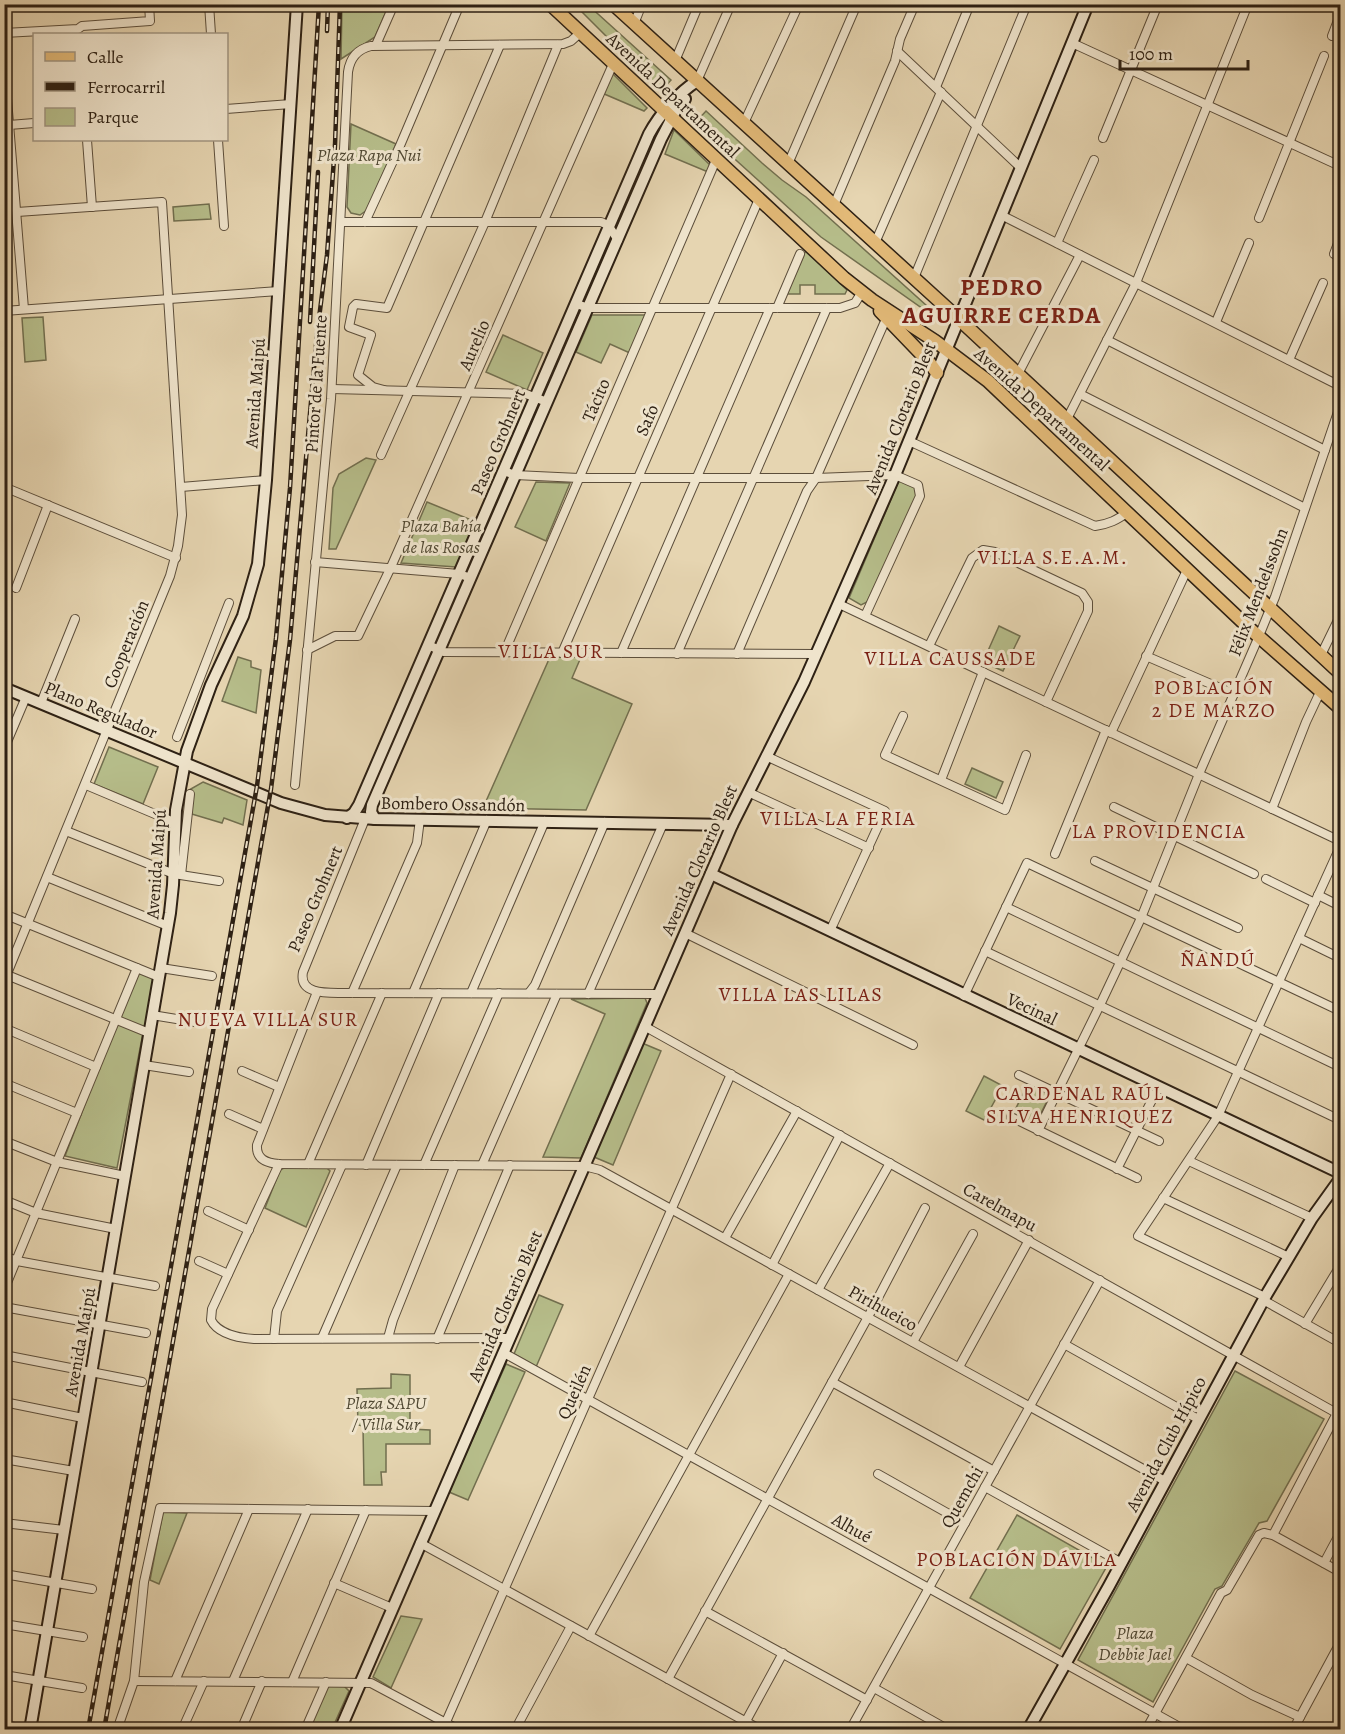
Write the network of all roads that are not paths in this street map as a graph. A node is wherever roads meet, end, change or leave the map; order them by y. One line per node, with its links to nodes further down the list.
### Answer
1 (148, 4): 21 (street)
2 (209, 4): 23 (street)
3 (297, 4): 39 (street, Avenida Maipú)
4 (394, 4): 27 (street)
5 (460, 4): 28 (street)
6 (550, 4): 24 (main road, Avenida Departamental)
7 (613, 4): 20 (main road, Avenida Departamental)
8 (642, 4): 20 (street)
9 (699, 4): 33 (street)
10 (731, 4): 37 (street)
11 (799, 4): 44 (street)
12 (856, 4): 53 (street)
13 (915, 4): 31 (street)
14 (970, 4): 38 (street)
15 (1027, 4): 46 (street)
16 (1088, 4): 26 (street, Avenida Clotario Blest)
17 (1158, 4): 36 (street)
18 (1248, 4): 40 (street)
19 (1341, 15): 25 (street)
20 (634, 24): 33 (main road, Avenida Departamental)
21 (78, 32): 22 (street)
22 (4, 33)
23 (211, 33)
24 (580, 33): 30 (street); 35 (main road, Avenida Departamental)
25 (1332, 36)
26 (1072, 43): 36 (street); 55 (street, Avenida Clotario Blest)
27 (376, 45): 28 (street); 63 (street, Pintor de la Fuente)
28 (443, 45): 29 (street); 64 (street)
29 (500, 45): 30 (street); 65 (street)
30 (558, 45): 66 (street)
31 (897, 51): 38 (street); 58 (street)
32 (1324, 56): 50 (street)
33 (675, 61): 37 (main road, Avenida Departamental)
34 (4, 62): 45 (street)
35 (613, 64): 42 (main road, Avenida Departamental); 67 (street, Aurelio)
36 (1131, 70): 40 (street); 47 (street)
37 (697, 81): 42 (street); 44 (main road, Avenida Departamental)
38 (938, 90): 46 (street); 72 (street)
39 (291, 104): 41 (street); 81 (street, Avenida Maipú)
40 (1209, 105): 50 (street); 79 (street)
41 (228, 109)
42 (668, 115): 51 (main road, Avenida Departamental); 68 (street, Paseo Grohnert); 71 (street, Paseo Grohnert)
43 (33, 123): 45 (street)
44 (744, 123): 53 (main road, Avenida Departamental)
45 (9, 124): 56 (street)
46 (977, 126): 55 (street); 78 (street)
47 (1103, 138)
48 (87, 141): 59 (street)
49 (218, 141): 69 (street)
50 (1289, 142): 54 (street); 62 (street)
51 (716, 160): 57 (main road, Avenida Departamental); 87 (street, Tácito)
52 (1094, 160): 73 (street)
53 (788, 164): 58 (main road, Avenida Departamental)
54 (1341, 166)
55 (1020, 167): 61 (street, Avenida Clotario Blest)
56 (9, 172): 60 (street)
57 (759, 199): 82 (main road, Avenida Departamental); 88 (street, Safo)
58 (834, 205): 72 (main road, Avenida Departamental)
59 (92, 207): 60 (street); 83 (street, Cooperación)
60 (16, 213): 91 (street)
61 (1001, 215): 73 (street); 94 (street, Avenida Clotario Blest)
62 (1259, 218)
63 (341, 222): 64 (street); 102 (street, Pintor de la Fuente)
64 (365, 222): 65 (street)
65 (425, 222): 66 (street); 103 (street)
66 (486, 222): 67 (street); 104 (street)
67 (543, 222): 68 (street); 105 (street, Aurelio)
68 (609, 225): 71 (street); 85 (street, Paseo Grohnert)
69 (224, 226)
70 (1341, 238): 76 (street)
71 (618, 240): 86 (street, Paseo Grohnert)
72 (875, 243): 78 (main road, Avenida Departamental)
73 (1057, 243): 77 (street)
74 (1249, 243): 95 (street)
75 (800, 254): 89 (street)
76 (1334, 254)
77 (1080, 255): 79 (street); 100 (street)
78 (914, 278): 94 (main road, Avenida Departamental)
79 (1136, 283): 95 (street); 96 (street)
80 (1323, 283): 98 (street)
81 (279, 291): 83 (street); 121 (street, Avenida Maipú)
82 (862, 292): 84 (main road, Avenida Departamental); 90 (street)
83 (167, 299): 91 (street); 123 (street, Cooperación)
84 (872, 300): 93 (main road); 97 (main road, Avenida Departamental)
85 (577, 304): 86 (street); 107 (street, Paseo Grohnert)
86 (588, 308): 87 (street); 108 (street, Paseo Grohnert)
87 (653, 308): 88 (street); 118 (street, Tácito)
88 (713, 308): 89 (street); 116 (street, Safo)
89 (773, 308): 90 (street); 117 (street)
90 (827, 308): 119 (street)
91 (24, 309): 92 (street)
92 (4, 311)
93 (886, 319): 99 (main road); 120 (street)
94 (958, 319): 97 (street, Avenida Clotario Blest); 100 (main road, Avenida Departamental)
95 (1216, 322): 98 (street)
96 (1107, 340): 106 (street); 112 (street)
97 (946, 349): 99 (street, Avenida Clotario Blest); 126 (main road, Avenida Departamental)
98 (1289, 360): 101 (street)
99 (937, 373): 111 (street, Avenida Clotario Blest)
100 (1018, 374): 110 (main road, Avenida Departamental)
101 (1341, 386)
102 (332, 389): 103 (street); 128 (street, Pintor de la Fuente)
103 (384, 390): 104 (street)
104 (410, 392): 105 (street); 113 (street)
105 (469, 394): 107 (street); 129 (street, Aurelio)
106 (1080, 394): 110 (street); 125 (street)
107 (536, 398): 108 (street); 114 (street, Paseo Grohnert)
108 (547, 402): 114 (street, Paseo Grohnert)
109 (1341, 406): 112 (street, Félix Mendelssohn)
110 (1067, 419): 136 (main road, Avenida Departamental)
111 (909, 441): 115 (street, Avenida Clotario Blest); 126 (street)
112 (1325, 450): 125 (street, Félix Mendelssohn)
113 (381, 455)
114 (509, 473): 118 (street); 131 (street, Paseo Grohnert); 132 (street, Paseo Grohnert)
115 (895, 475): 120 (street); 135 (street, Avenida Clotario Blest); 137 (street)
116 (638, 477): 117 (street); 118 (street); 148 (street, Safo)
117 (696, 477): 119 (street); 149 (street)
118 (579, 478): 147 (street, Tácito)
119 (754, 478): 120 (street); 150 (street)
120 (816, 478): 151 (street)
121 (266, 480): 123 (street); 141 (street, Avenida Maipú)
122 (4, 487): 124 (street)
123 (181, 487): 127 (street, Cooperación)
124 (48, 505): 127 (street); 133 (street)
125 (1305, 508): 136 (street, Félix Mendelssohn)
126 (1128, 512): 130 (main road, Avenida Departamental)
127 (176, 558): 167 (street, Cooperación)
128 (315, 562): 129 (street); 145 (street, Pintor de la Fuente)
129 (392, 567): 131 (street); 145 (street, Aurelio)
130 (1187, 570): 142 (main road, Avenida Departamental); 154 (street)
131 (459, 574): 132 (street); 143 (street, Paseo Grohnert)
132 (471, 578): 146 (street, Paseo Grohnert)
133 (16, 588)
134 (229, 603): 140 (street)
135 (839, 604): 137 (street); 152 (street, Avenida Clotario Blest)
136 (1270, 608): 142 (street, Félix Mendelssohn); 153 (main road, Avenida Departamental)
137 (865, 616): 144 (street)
138 (1341, 616): 153 (street)
139 (75, 619): 162 (street)
140 (221, 624): 141 (street); 169 (street)
141 (237, 630): 173 (street, Avenida Maipú)
142 (1259, 636): 158 (main road, Avenida Departamental); 159 (street, Félix Mendelssohn)
143 (428, 645): 146 (street); 165 (street, Paseo Grohnert)
144 (929, 646): 155 (street); 161 (street)
145 (307, 650): 177 (street, Pintor de la Fuente)
146 (439, 650): 147 (street); 166 (street, Paseo Grohnert)
147 (504, 653): 148 (street)
148 (562, 653): 149 (street)
149 (621, 653): 150 (street)
150 (677, 654): 151 (street)
151 (736, 654): 152 (street)
152 (816, 654): 172 (street, Avenida Clotario Blest)
153 (1321, 655): 156 (main road, Avenida Departamental)
154 (1146, 656): 159 (street); 168 (street)
155 (982, 672): 161 (street); 175 (street)
156 (1341, 673)
157 (4, 688): 160 (street, Plano Regulador)
158 (1321, 690): 163 (main road, Avenida Departamental); 181 (street)
159 (1234, 694): 174 (street, Félix Mendelssohn)
160 (26, 697): 162 (street, Plano Regulador); 170 (street)
161 (1046, 702): 168 (street)
162 (41, 703): 167 (street, Plano Regulador)
163 (1341, 708)
164 (903, 716): 175 (street)
165 (397, 717): 166 (street); 182 (street, Paseo Grohnert)
166 (408, 722): 183 (street, Paseo Grohnert)
167 (108, 730): 173 (street, Plano Regulador); 176 (street, Cooperación)
168 (1109, 731): 174 (street); 196 (street)
169 (177, 737)
170 (4, 749)
171 (1026, 755): 175 (street)
172 (766, 756): 178 (street, Avenida Clotario Blest); 195 (street)
173 (185, 762): 182 (street, Bombero Ossandón); 198 (street, Avenida Maipú)
174 (1199, 774): 181 (street); 192 (street, Félix Mendelssohn)
175 (941, 780)
176 (86, 785): 185 (street); 191 (street, Cooperación)
177 (295, 785)
178 (748, 792): 190 (street, Avenida Clotario Blest); 195 (street)
179 (190, 794): 198 (street, Avenida Maipú)
180 (1114, 807): 192 (street)
181 (1272, 809): 193 (street)
182 (347, 818): 183 (street, Bombero Ossandón)
183 (370, 819): 184 (street, Bombero Ossandón); 224 (street, Paseo Grohnert)
184 (420, 819): 186 (street, Bombero Ossandón); 225 (street)
185 (169, 820)
186 (487, 820): 187 (street, Bombero Ossandón); 227 (street)
187 (545, 821): 188 (street, Bombero Ossandón); 229 (street)
188 (605, 822): 189 (street, Bombero Ossandón); 231 (street)
189 (663, 824): 190 (street, Bombero Ossandón); 233 (street)
190 (732, 825): 199 (street, Avenida Clotario Blest)
191 (66, 831): 198 (street); 201 (street, Cooperación)
192 (1174, 837): 200 (street); 204 (street, Félix Mendelssohn)
193 (1341, 841)
194 (1341, 846): 205 (street)
195 (868, 848): 213 (street)
196 (1055, 854)
197 (1095, 861): 204 (street)
198 (177, 874): 203 (street); 211 (street, Avenida Maipú)
199 (711, 874): 213 (street, Vecinal); 214 (street, Avenida Clotario Blest)
200 (1254, 874)
201 (47, 877): 210 (street, Cooperación); 211 (street)
202 (1266, 879): 205 (street)
203 (219, 881)
204 (1152, 890): 209 (street, Félix Mendelssohn); 212 (street)
205 (1317, 899): 206 (street); 215 (street)
206 (1341, 906)
207 (1006, 907): 209 (street); 216 (street); 218 (street)
208 (4, 914): 210 (street)
209 (1141, 918): 218 (street, Félix Mendelssohn); 223 (street)
210 (28, 924): 219 (street); 222 (street, Cooperación)
211 (168, 926): 220 (street, Avenida Maipú)
212 (1238, 928)
213 (830, 931): 235 (street, Vecinal)
214 (685, 933): 234 (street, Avenida Clotario Blest); 245 (street)
215 (1299, 939): 217 (street); 223 (street)
216 (985, 951): 235 (street); 236 (street)
217 (1341, 958)
218 (1120, 962): 236 (street, Félix Mendelssohn); 243 (street)
219 (137, 968): 220 (street); 239 (street)
220 (160, 973): 221 (street); 238 (street, Avenida Maipú)
221 (212, 976)
222 (6, 978): 239 (street)
223 (1279, 982): 237 (street); 243 (street)
224 (314, 991): 225 (street); 256 (street)
225 (352, 993): 226 (street)
226 (382, 993): 227 (street); 275 (street)
227 (413, 993): 228 (street)
228 (439, 993): 229 (street); 277 (street)
229 (471, 993): 230 (street)
230 (499, 993): 231 (street); 278 (street)
231 (529, 993): 232 (street)
232 (557, 994): 233 (street); 280 (street)
233 (588, 994): 234 (street)
234 (658, 994): 241 (street, Avenida Clotario Blest)
235 (964, 996): 246 (street, Vecinal)
236 (1101, 1005): 246 (street, Félix Mendelssohn); 252 (street)
237 (1341, 1011)
238 (152, 1015): 240 (street); 244 (street, Avenida Maipú)
239 (116, 1020): 244 (street); 248 (street)
240 (195, 1022)
241 (644, 1026): 253 (street, Carelmapu); 283 (street, Avenida Clotario Blest)
242 (4, 1028): 248 (street)
243 (1258, 1028): 249 (street); 252 (street)
244 (149, 1033): 247 (street, Avenida Maipú)
245 (913, 1045)
246 (1078, 1049): 257 (street, Vecinal); 258 (street, Félix Mendelssohn)
247 (144, 1065): 251 (street); 286 (street, Avenida Maipú)
248 (96, 1066): 260 (street)
249 (1341, 1067)
250 (242, 1071): 256 (street)
251 (189, 1072)
252 (1239, 1072): 262 (street); 264 (street)
253 (731, 1074): 259 (street, Carelmapu); 292 (street, Queilén)
254 (1019, 1075): 258 (street)
255 (4, 1083): 260 (street)
256 (279, 1087): 265 (street)
257 (1158, 1088): 262 (street, Vecinal); 267 (street)
258 (1056, 1092): 266 (street, Félix Mendelssohn); 267 (street)
259 (797, 1111): 268 (street, Carelmapu); 299 (street)
260 (77, 1113): 272 (street)
261 (229, 1114): 265 (street)
262 (1218, 1116): 271 (street); 285 (street, Vecinal)
263 (1011, 1117): 266 (street)
264 (1341, 1120)
265 (262, 1129): 274 (street)
266 (1038, 1131): 284 (street)
267 (1136, 1131): 270 (street); 284 (street)
268 (840, 1135): 273 (street, Carelmapu); 305 (street)
269 (4, 1141): 272 (street)
270 (1159, 1141)
271 (1189, 1161): 289 (street); 295 (street)
272 (57, 1162): 286 (street); 294 (street)
273 (890, 1163): 300 (street, Carelmapu); 313 (street)
274 (279, 1164): 275 (street, Pirihueico); 297 (street)
275 (308, 1164): 276 (street, Pirihueico)
276 (342, 1165): 277 (street, Pirihueico); 323 (street)
277 (366, 1165): 282 (street, Pirihueico)
278 (424, 1165): 279 (street, Pirihueico); 282 (street, Pirihueico)
279 (455, 1165): 280 (street, Pirihueico); 321 (street)
280 (482, 1165): 281 (street, Pirihueico)
281 (510, 1165): 283 (street, Pirihueico); 324 (street)
282 (397, 1166): 320 (street)
283 (584, 1166): 292 (street, Pirihueico); 322 (street, Avenida Clotario Blest)
284 (1117, 1168): 287 (street)
285 (1341, 1173)
286 (125, 1176): 296 (street, Avenida Maipú)
287 (1137, 1178)
288 (1341, 1179): 295 (street, Avenida Club Hípico)
289 (1163, 1198): 302 (street); 314 (street)
290 (4, 1200): 294 (street)
291 (925, 1208): 316 (street)
292 (672, 1209): 299 (street, Pirihueico); 335 (street, Queilén)
293 (208, 1211): 297 (street)
294 (36, 1213): 296 (street); 303 (street)
295 (1312, 1218): 302 (street, Avenida Club Hípico)
296 (116, 1229): 309 (street, Avenida Maipú)
297 (249, 1230): 307 (street)
298 (973, 1234): 325 (street)
299 (725, 1238): 305 (street, Pirihueico)
300 (1029, 1240): 310 (street, Carelmapu); 331 (street)
301 (4, 1256): 303 (street)
302 (1288, 1257): 314 (street, Avenida Club Hípico)
303 (16, 1261): 309 (street); 312 (street)
304 (199, 1261): 307 (street)
305 (772, 1264): 308 (street, Pirihueico)
306 (1341, 1266): 318 (street)
307 (228, 1274): 323 (street)
308 (789, 1274): 313 (street, Pirihueico); 341 (street)
309 (108, 1277): 311 (street); 317 (street, Avenida Maipú)
310 (1100, 1280): 327 (street, Quemchi); 330 (street, Carelmapu)
311 (155, 1286)
312 (4, 1290)
313 (818, 1290): 316 (street, Pirihueico)
314 (1264, 1299): 318 (street); 330 (street, Avenida Club Hípico)
315 (4, 1306): 317 (street)
316 (868, 1317): 325 (street, Pirihueico); 334 (street)
317 (100, 1324): 319 (street); 332 (street, Avenida Maipú)
318 (1305, 1324): 326 (street)
319 (146, 1334)
320 (322, 1338): 321 (street); 323 (street)
321 (388, 1338): 324 (street)
322 (510, 1338): 324 (street); 328 (street, Avenida Clotario Blest)
323 (274, 1339)
324 (437, 1339)
325 (913, 1342): 331 (street, Pirihueico)
326 (1341, 1343)
327 (1064, 1344): 337 (street, Quemchi); 340 (street)
328 (504, 1353): 335 (street, Alhué); 352 (street, Avenida Clotario Blest)
329 (4, 1355): 332 (street)
330 (1232, 1355): 338 (street, Carelmapu); 340 (street, Avenida Club Hípico)
331 (959, 1367): 337 (street, Pirihueico)
332 (92, 1372): 333 (street); 339 (street, Avenida Maipú)
333 (142, 1382)
334 (832, 1382): 344 (street); 348 (street)
335 (587, 1399): 341 (street, Alhué); 367 (street, Queilén)
336 (4, 1402): 339 (street)
337 (1030, 1406): 344 (street, Quemchi); 346 (street, Pirihueico)
338 (1339, 1414): 357 (street)
339 (83, 1418): 343 (street, Avenida Maipú)
340 (1198, 1419): 346 (street, Avenida Club Hípico)
341 (689, 1455): 348 (street, Alhué); 373 (street)
342 (4, 1459): 343 (street)
343 (74, 1471): 355 (street, Avenida Maipú)
344 (994, 1471): 347 (street, Quemchi)
345 (878, 1474): 354 (street)
346 (1165, 1481): 359 (street, Avenida Club Hípico)
347 (985, 1487): 354 (street, Quemchi); 359 (street)
348 (767, 1498): 365 (street, Alhué); 369 (street)
349 (249, 1509): 350 (street); 382 (street); 383 (street)
350 (308, 1509): 351 (street); 385 (street)
351 (366, 1510): 352 (street); 364 (street)
352 (434, 1511): 358 (street, Avenida Clotario Blest)
353 (4, 1523): 355 (street)
354 (965, 1523): 365 (street, Quemchi)
355 (64, 1530): 363 (street, Avenida Maipú)
356 (1341, 1533): 360 (street)
357 (1273, 1535): 360 (street); 377 (street)
358 (420, 1543): 367 (street); 368 (street, Avenida Clotario Blest)
359 (1122, 1563): 378 (street, Avenida Club Hípico)
360 (1324, 1563): 361 (street)
361 (1341, 1572)
362 (4, 1574): 363 (street)
363 (55, 1582): 366 (street); 372 (street, Avenida Maipú)
364 (334, 1583): 368 (street); 387 (street)
365 (929, 1588): 378 (street, Alhué); 391 (street, Quemchi)
366 (92, 1589)
367 (504, 1590): 371 (street); 396 (street, Queilén)
368 (392, 1608): 389 (street, Avenida Clotario Blest)
369 (705, 1611): 376 (street); 380 (street)
370 (4, 1624): 372 (street)
371 (571, 1626): 373 (street); 406 (street)
372 (47, 1631): 374 (street); 381 (street, Avenida Maipú)
373 (589, 1636): 380 (street)
374 (83, 1637)
375 (1341, 1643): 394 (street)
376 (783, 1653): 392 (street); 395 (street)
377 (1185, 1658): 393 (street); 394 (street)
378 (1066, 1664): 393 (street, Alhué); 409 (street, Avenida Club Hípico)
379 (4, 1675): 381 (street)
380 (668, 1679): 395 (street)
381 (38, 1681): 390 (street); 400 (street, Avenida Maipú)
382 (134, 1681): 383 (street); 399 (street)
383 (175, 1681): 384 (street)
384 (204, 1681): 385 (street); 401 (street)
385 (233, 1681): 386 (street)
386 (262, 1681): 387 (street); 402 (street)
387 (292, 1682): 388 (street)
388 (326, 1682): 389 (street); 403 (street)
389 (361, 1682): 396 (street); 404 (street, Avenida Clotario Blest)
390 (82, 1688)
391 (873, 1688): 392 (street, Quemchi); 398 (street)
392 (867, 1700): 408 (street, Quemchi)
393 (1155, 1713): 410 (street); 411 (street, Alhué)
394 (1300, 1717): 412 (street)
395 (746, 1721): 407 (street)
396 (446, 1722): 405 (street)
397 (4, 1725): 400 (street)
398 (943, 1728)
399 (117, 1729)
400 (30, 1730)
401 (182, 1730)
402 (241, 1730)
403 (305, 1730)
404 (340, 1730)
405 (459, 1730)
406 (514, 1730)
407 (760, 1730)
408 (850, 1730)
409 (1028, 1730)
410 (1146, 1730)
411 (1185, 1730)
412 (1293, 1730)

